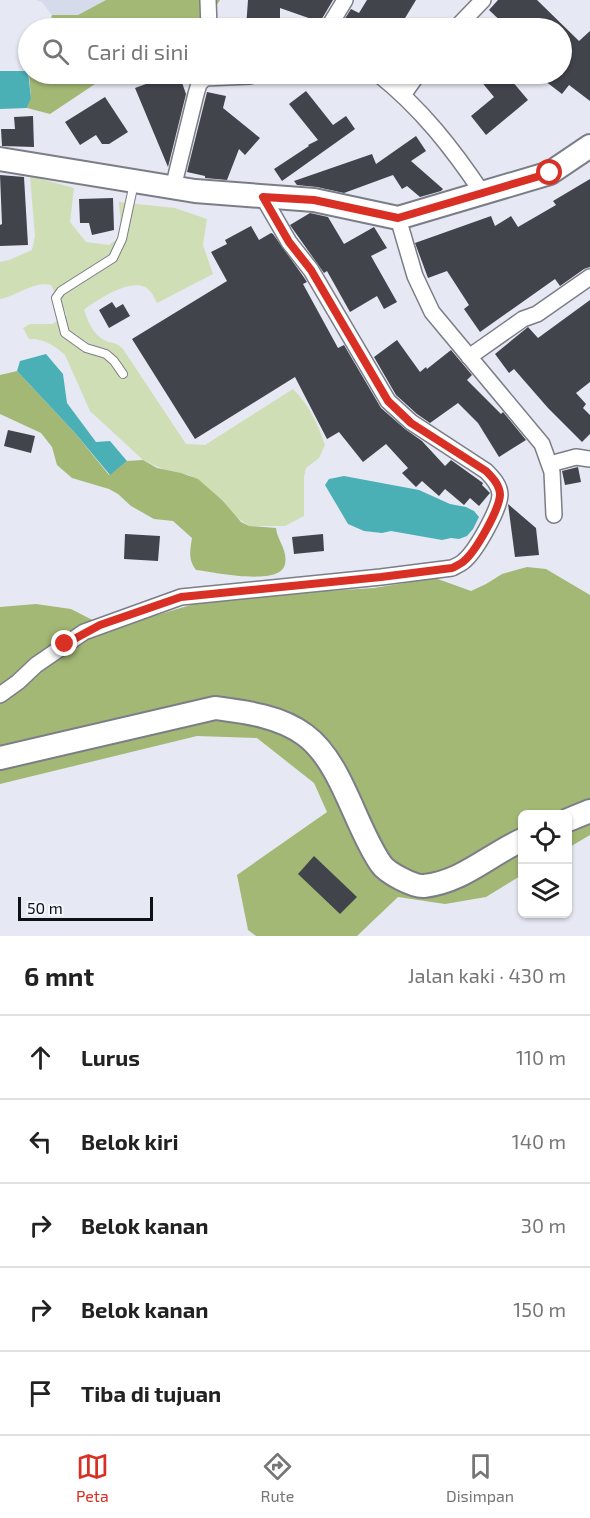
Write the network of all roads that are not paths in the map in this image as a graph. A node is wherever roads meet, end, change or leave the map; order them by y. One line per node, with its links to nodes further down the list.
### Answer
1 (208, 0): 4 (street)
2 (345, 0): 5 (street)
3 (483, 0): 6 (street)
4 (209, 18)
5 (334, 18)
6 (466, 18)
7 (200, 84): 14 (street)
8 (390, 84): 10 (street)
9 (410, 84): 10 (street)
10 (403, 94): 15 (street)
11 (590, 146): 15 (street)
12 (0, 159): 13 (street)
13 (134, 181): 14 (street); 20 (lane)
14 (173, 188): 16 (street)
15 (483, 194): 17 (street)
16 (263, 197): 17 (street); 24 (street)
17 (398, 218): 19 (street)
18 (590, 277): 19 (street)
19 (469, 357): 22 (street)
20 (123, 374)
21 (590, 459): 22 (street)
22 (550, 465): 23 (street)
23 (554, 515)
24 (0, 695)
25 (0, 758): 28 (street)
26 (590, 812): 27 (street)
27 (572, 818)
28 (518, 842)

